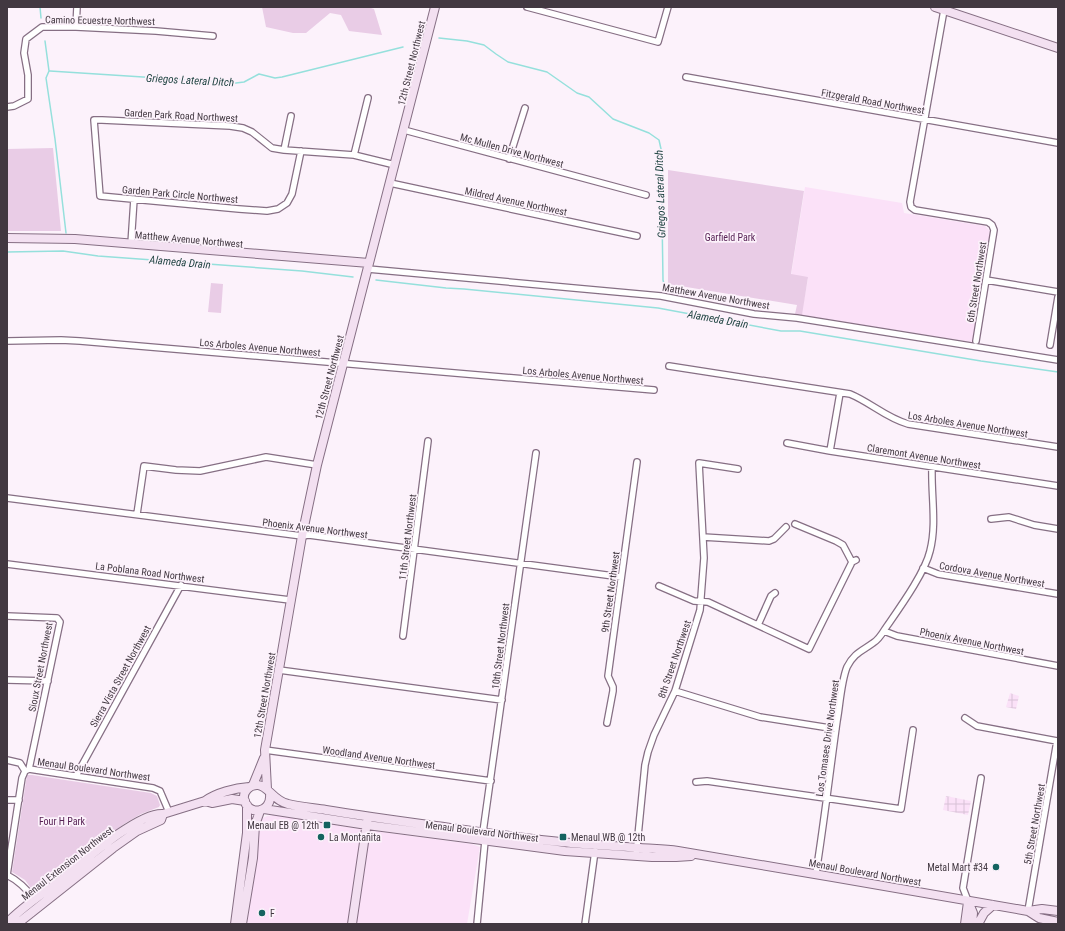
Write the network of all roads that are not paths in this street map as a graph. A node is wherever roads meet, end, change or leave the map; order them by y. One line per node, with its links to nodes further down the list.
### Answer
1 (77, 7): 7 (street)
2 (435, 7): 17 (main road, 12th Street Northwest)
3 (527, 7): 4 (street)
4 (668, 7)
5 (935, 7): 6 (main road)
6 (944, 10): 9 (main road); 16 (street)
7 (76, 27): 8 (street, Camino Ecuestre Northwest); 12 (street, Camino Ecuestre Northwest)
8 (213, 36)
9 (1058, 48)
10 (686, 76): 16 (street, Fitzgerald Road Northwest)
11 (368, 98): 21 (street)
12 (7, 107)
13 (525, 108): 22 (street)
14 (291, 116): 19 (street)
15 (102, 120): 19 (street, Garden Park Road Northwest); 26 (street, Garden Park Circle Northwest)
16 (926, 120): 18 (street, Fitzgerald Road Northwest); 31 (street, 6th Street Northwest)
17 (404, 130): 22 (street, Mc Mullen Drive Northwest); 23 (main road, 12th Street Northwest)
18 (1058, 143)
19 (284, 150): 20 (street, Garden Park Road Northwest)
20 (302, 151): 21 (street, Garden Park Road Northwest); 26 (street, Garden Park Circle Northwest)
21 (354, 155): 23 (street, Garden Park Road Northwest)
22 (509, 158): 25 (street, Mc Mullen Drive Northwest)
23 (395, 165): 24 (main road, 12th Street Northwest)
24 (390, 183): 27 (street, Mildred Avenue Northwest); 30 (main road, 12th Street Northwest)
25 (646, 195)
26 (134, 199): 29 (street)
27 (637, 236)
28 (7, 238): 29 (main road, Matthew Avenue Northwest)
29 (131, 244): 30 (main road, Matthew Avenue Northwest)
30 (369, 266): 37 (street, Matthew Avenue Northwest); 38 (main road, 12th Street Northwest)
31 (986, 280): 32 (street); 35 (street, 6th Street Northwest)
32 (1058, 292)
33 (1058, 297): 36 (street)
34 (7, 341): 38 (street, Los Arboles Avenue Northwest)
35 (976, 341)
36 (1050, 345)
37 (1058, 360)
38 (343, 363): 40 (street, Los Arboles Avenue Northwest); 48 (main road, 12th Street Northwest)
39 (669, 366): 41 (street, Los Arboles Avenue Northwest)
40 (654, 390)
41 (840, 393): 44 (street, Los Arboles Avenue Northwest); 45 (street)
42 (428, 441): 60 (street, 11th Street Northwest)
43 (787, 443): 45 (street, Claremont Avenue Northwest)
44 (1058, 447)
45 (830, 451): 49 (street, Claremont Avenue Northwest)
46 (536, 452): 62 (street, 10th Street Northwest)
47 (636, 462): 64 (street, 9th Street Northwest)
48 (317, 465): 53 (street); 58 (main road, 12th Street Northwest)
49 (932, 467): 51 (street, Claremont Avenue Northwest); 63 (street, Los Tomases Drive Northwest)
50 (738, 469): 59 (street, 8th Street Northwest)
51 (1058, 486)
52 (7, 498): 53 (street, Phoenix Avenue Northwest)
53 (137, 514): 58 (street, Phoenix Avenue Northwest)
54 (991, 519): 57 (street)
55 (795, 524): 72 (street)
56 (786, 527): 59 (street)
57 (1058, 529)
58 (302, 536): 60 (street, Phoenix Avenue Northwest); 69 (main road, 12th Street Northwest)
59 (703, 537): 70 (street, 8th Street Northwest)
60 (414, 549): 62 (street, Phoenix Avenue Northwest); 74 (street, 11th Street Northwest)
61 (7, 564): 65 (street, La Poblana Road Northwest)
62 (520, 564): 64 (street, Phoenix Avenue Northwest); 80 (street, 10th Street Northwest)
63 (923, 568): 68 (street, Cordova Avenue Northwest); 73 (street, Los Tomases Drive Northwest)
64 (621, 577): 82 (street, 9th Street Northwest)
65 (181, 585): 69 (street, La Poblana Road Northwest); 88 (street, Sierra Vista Street Northwest)
66 (659, 586): 70 (street)
67 (775, 593): 72 (street)
68 (1058, 594)
69 (290, 600): 76 (main road, 12th Street Northwest)
70 (701, 601): 72 (street); 79 (street, 8th Street Northwest)
71 (7, 616): 78 (street, Sioux Street Northwest)
72 (758, 625)
73 (884, 631): 75 (street, Phoenix Avenue Northwest); 83 (street, Los Tomases Drive Northwest)
74 (403, 636)
75 (1058, 666)
76 (279, 670): 80 (street); 85 (main road, 12th Street Northwest)
77 (7, 680): 78 (street)
78 (48, 680): 87 (street, Sioux Street Northwest)
79 (675, 691): 83 (street); 105 (street, 8th Street Northwest)
80 (502, 700): 90 (street, 10th Street Northwest)
81 (965, 718): 112 (street, 5th Street Northwest)
82 (608, 723)
83 (836, 729): 94 (street, Los Tomases Drive Northwest)
84 (913, 730): 94 (street)
85 (265, 753): 90 (street, Woodland Avenue Northwest); 92 (main road, 12th Street Northwest); 93 (main road, 12th Street Northwest)
86 (7, 760): 87 (street, Menaul Boulevard Northwest)
87 (27, 770): 88 (street, Menaul Boulevard Northwest); 96 (street, Sioux Street Northwest)
88 (76, 776): 100 (street, Menaul Boulevard Northwest)
89 (981, 778): 110 (street)
90 (490, 781): 102 (street, 10th Street Northwest)
91 (696, 782): 94 (street)
92 (251, 786): 93 (main road); 97 (main road); 98 (main road)
93 (268, 791): 99 (main road); 101 (main road)
94 (827, 799): 107 (street, Los Tomases Drive Northwest)
95 (7, 800): 96 (street)
96 (19, 800): 108 (street, Sioux Street Northwest)
97 (205, 801): 98 (main road); 100 (main road)
98 (246, 803): 99 (main road); 117 (main road)
99 (262, 810): 101 (main road, Menaul Boulevard Northwest); 118 (main road)
100 (166, 813): 109 (main road, Menaul Extension Northwest); 116 (main road, Menaul Extension Northwest)
101 (367, 821): 102 (main road, Menaul Boulevard Northwest); 103 (main road, Menaul Boulevard Northwest); 119 (main road)
102 (483, 832): 103 (street, 10th Street Northwest); 104 (main road, Menaul Boulevard Northwest)
103 (485, 841): 106 (main road, Menaul Boulevard Northwest); 120 (street, 10th Street Northwest)
104 (596, 845): 105 (main road, Menaul Boulevard Northwest); 106 (street)
105 (637, 852): 106 (main road, Menaul Boulevard Northwest); 107 (main road, Menaul Boulevard Northwest)
106 (595, 854): 121 (street)
107 (816, 873): 110 (main road, Menaul Boulevard Northwest)
108 (7, 875): 109 (street)
109 (35, 900): 115 (main road, Menaul Extension Northwest)
110 (968, 901): 111 (main road, Menaul Boulevard Northwest); 122 (main road); 123 (main road)
111 (993, 905): 112 (main road, Menaul Boulevard Northwest); 124 (main road)
112 (1028, 911): 113 (main road, Menaul Boulevard Northwest); 114 (main road, Menaul Boulevard Northwest)
113 (1058, 912)
114 (1058, 922)
115 (7, 923)
116 (17, 924)
117 (236, 924)
118 (242, 924)
119 (352, 924)
120 (477, 924)
121 (585, 924)
122 (965, 924)
123 (972, 924)
124 (978, 924)

